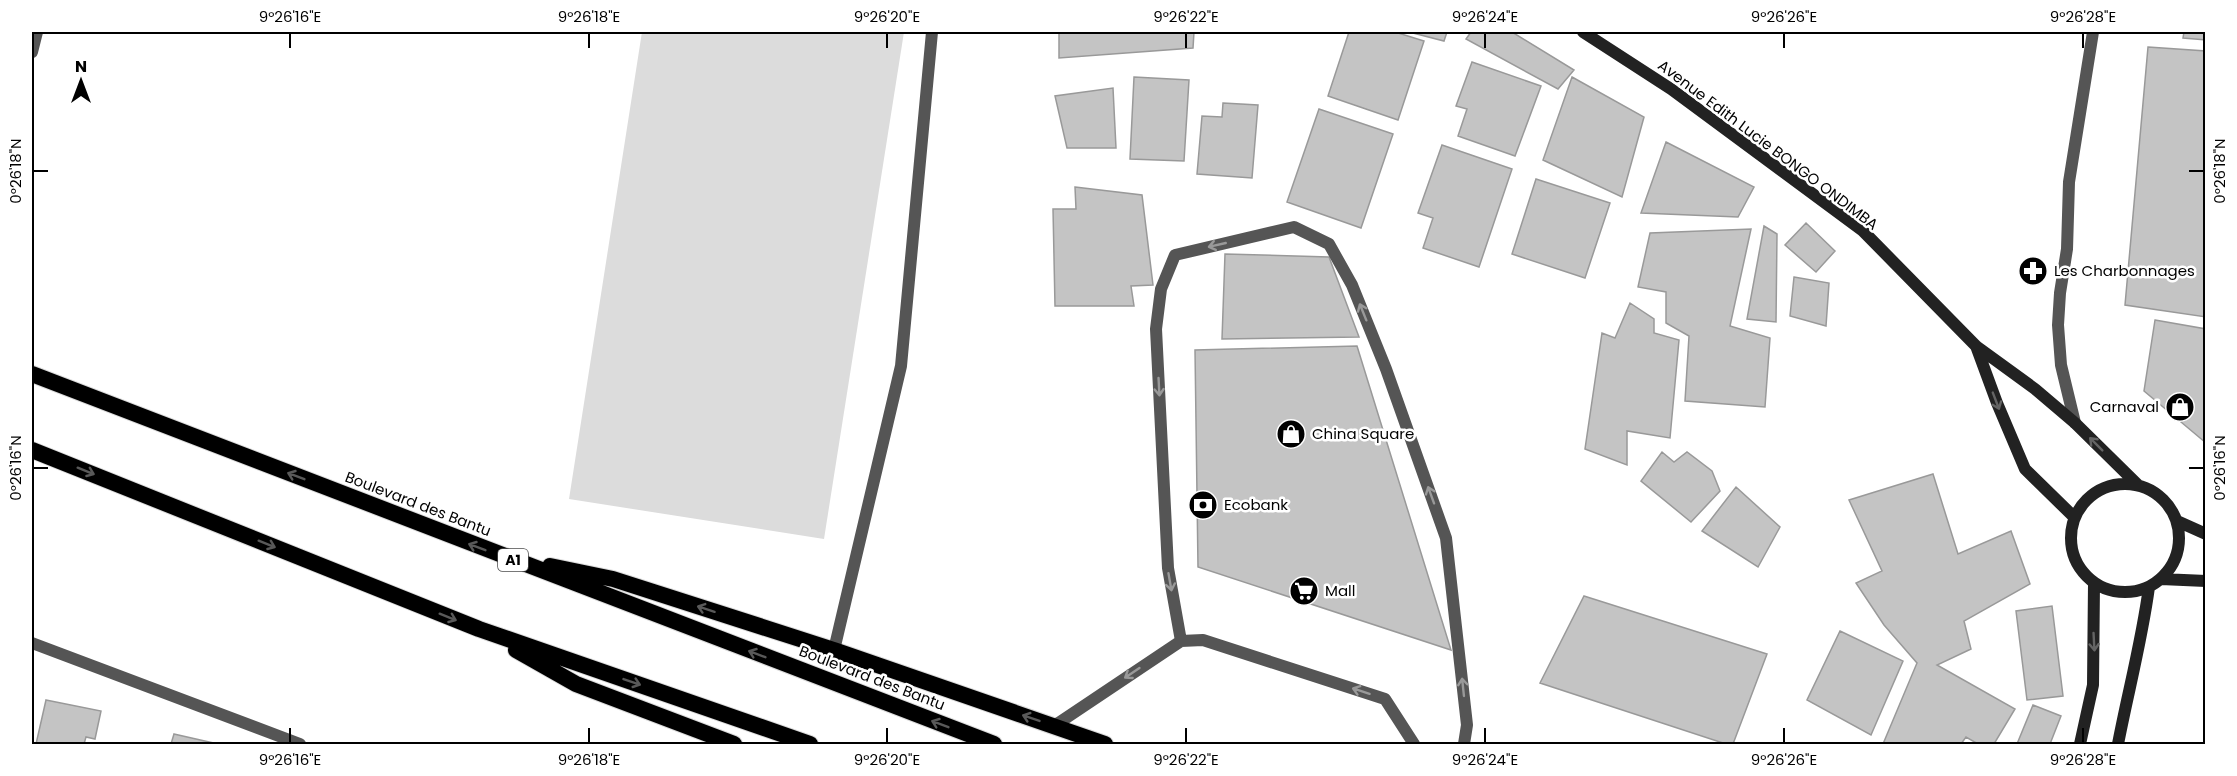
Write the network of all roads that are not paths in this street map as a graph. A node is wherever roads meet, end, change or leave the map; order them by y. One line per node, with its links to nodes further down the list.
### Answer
1 (37, 32): 5 (street)
2 (932, 32): 22 (street)
3 (1583, 32): 6 (main road, Avenue Edith Lucie BONGO ONDIMBA)
4 (2093, 32): 8 (street)
5 (32, 52)
6 (1976, 346): 8 (main road); 11 (main road, one-way to 11)
7 (32, 374): 14 (highway, Boulevard des Bantu / A1, one-way to 7)
8 (2075, 423): 10 (main road, one-way to 8)
9 (32, 450): 19 (highway, one-way to 19)
10 (2138, 485): 11 (main road); 12 (main road)
11 (2074, 517): 17 (main road)
12 (2177, 521): 13 (main road); 15 (main road)
13 (2205, 534)
14 (504, 557): 22 (highway, one-way to 14); 27 (highway, Boulevard des Bantu / A1, one-way to 14)
15 (2161, 579): 16 (main road); 18 (main road)
16 (2205, 581)
17 (2094, 583): 18 (main road); 31 (main road, one-way to 31)
18 (2150, 587): 32 (main road)
19 (479, 629): 25 (highway); 26 (highway, one-way to 26)
20 (1181, 641): 23 (street, one-way to 23); 29 (street, one-way to 20); 30 (street, one-way to 20)
21 (32, 643): 24 (street)
22 (834, 650): 23 (highway, one-way to 22)
23 (1054, 726): 28 (highway)
24 (300, 744)
25 (734, 744)
26 (810, 744)
27 (994, 744)
28 (1105, 744)
29 (1414, 744)
30 (1464, 744)
31 (2080, 744)
32 (2118, 744)

